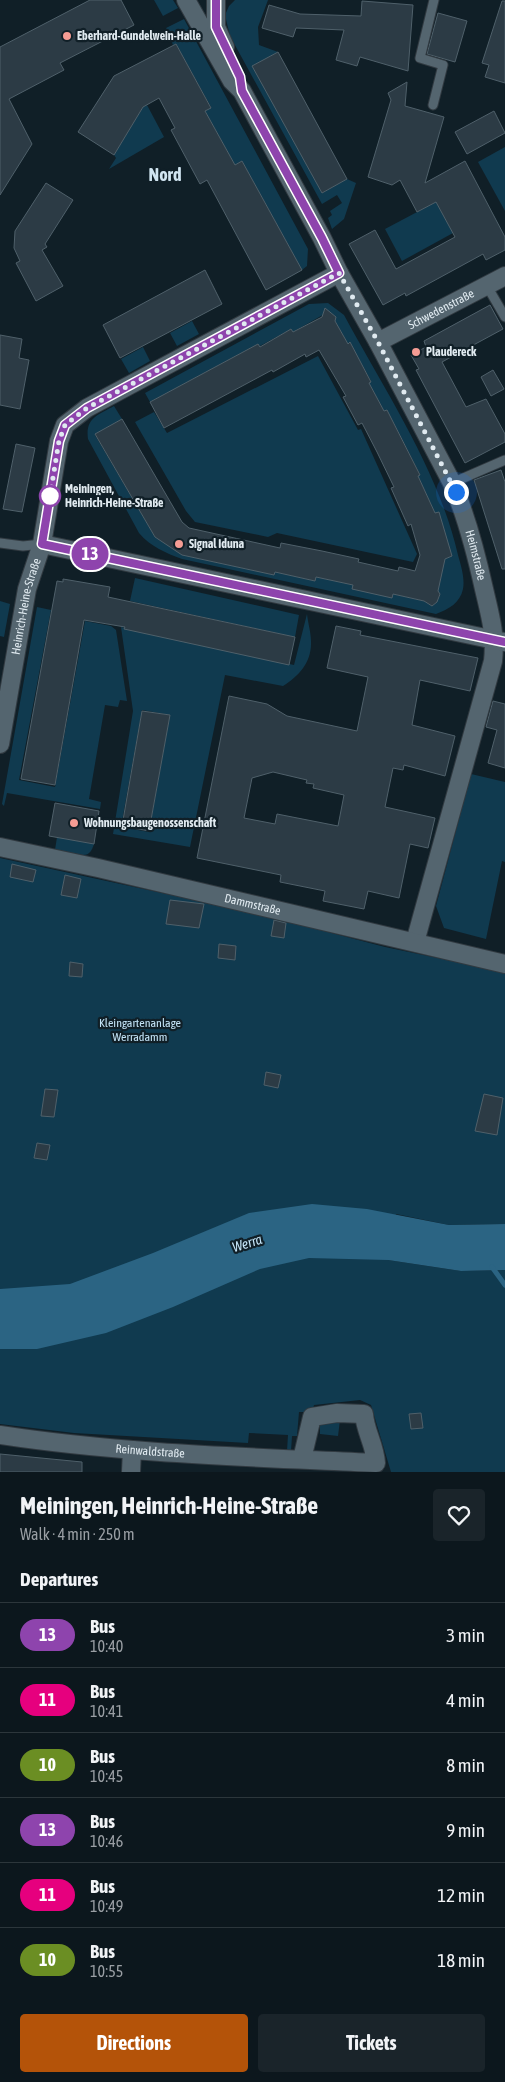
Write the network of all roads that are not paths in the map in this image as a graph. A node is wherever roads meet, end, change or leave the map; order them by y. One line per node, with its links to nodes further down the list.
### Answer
1 (186, 0): 4 (street, Heimstraße)
2 (216, 0): 4 (street, Heimstraße)
3 (434, 0): 5 (lane)
4 (242, 91): 6 (street, Heimstraße)
5 (433, 105)
6 (339, 273): 10 (street, Heimstraße); 14 (street, Heinrich-Heine-Straße)
7 (505, 276): 8 (street, Schwedenstraße)
8 (488, 286): 9 (lane); 10 (street, Schwedenstraße)
9 (505, 318)
10 (378, 342): 12 (street, Heimstraße)
11 (505, 460): 12 (lane)
12 (452, 483): 15 (street, Heimstraße)
13 (0, 543): 14 (lane)
14 (42, 544): 15 (street); 16 (street, Heinrich-Heine-Straße)
15 (500, 641): 18 (street, Heimstraße)
16 (0, 744)
17 (0, 848): 18 (street, Dammstraße)
18 (415, 942): 19 (street, Dammstraße)
19 (505, 964)
20 (0, 1435): 21 (street, Reinwaldstraße)
21 (132, 1450): 22 (street, Reinwaldstraße); 23 (street)
22 (302, 1459): 22 (street, Reinwaldstraße)
23 (131, 1472)

